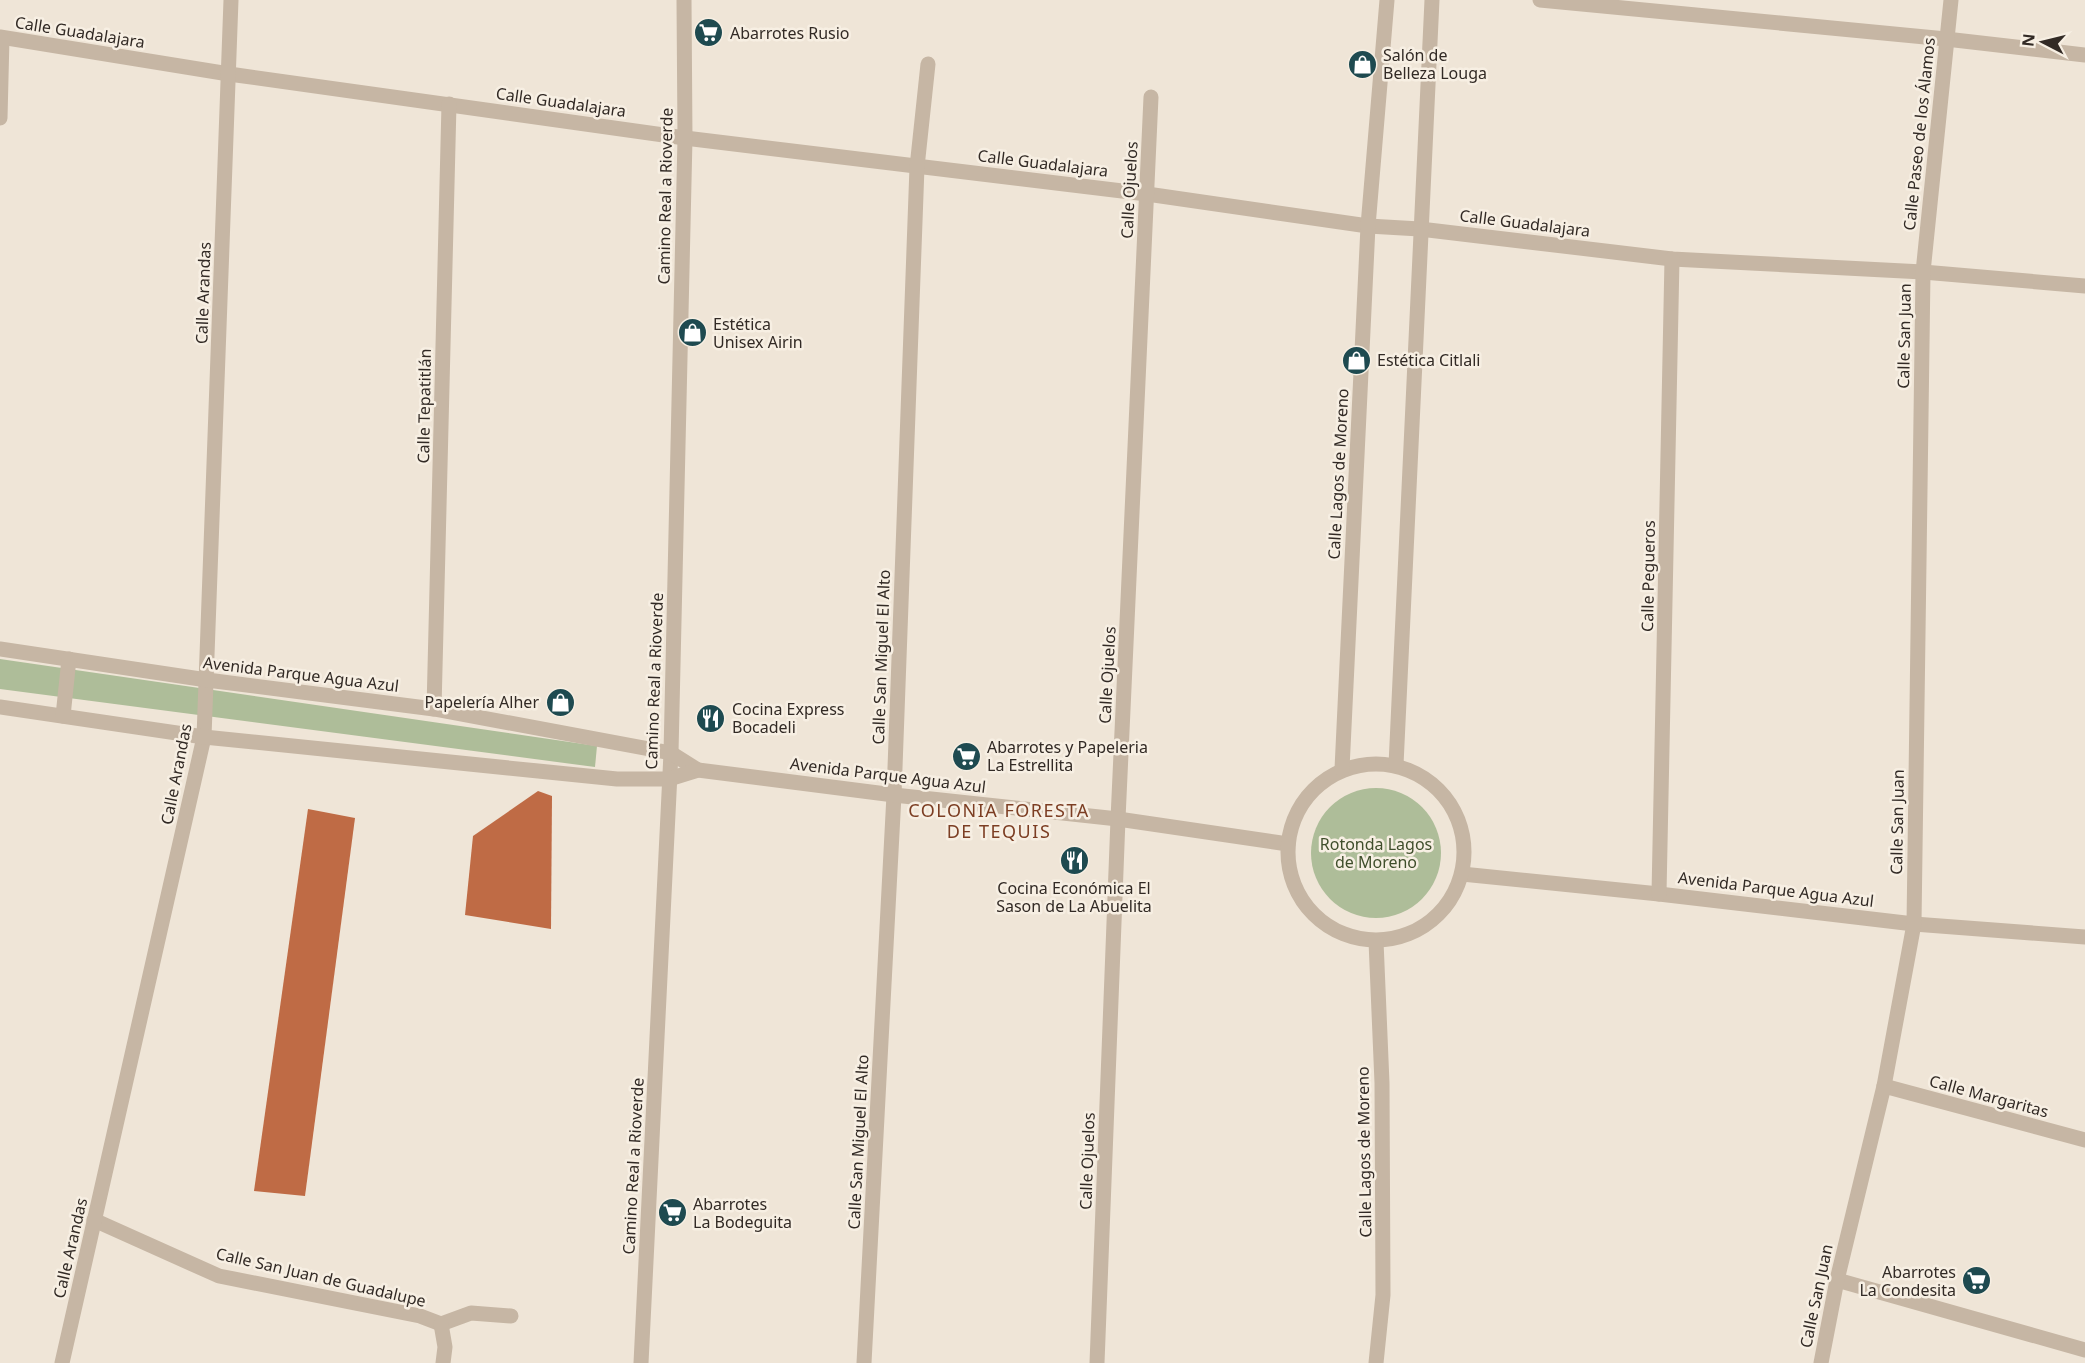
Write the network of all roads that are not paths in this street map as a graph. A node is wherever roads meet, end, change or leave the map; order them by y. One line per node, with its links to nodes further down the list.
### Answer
1 (231, 0): 11 (street, Calle Arandas)
2 (684, 0): 15 (street, Camino Real a Rioverde)
3 (1387, 0): 18 (street, Calle Lagos de Moreno)
4 (1432, 0): 19 (street)
5 (1540, 0): 8 (street)
6 (1950, 0): 8 (street, Calle Paseo de los Álamos)
7 (1, 37): 11 (street, Calle Guadalajara); 14 (street)
8 (1947, 39): 9 (street); 21 (street, Calle Paseo de los Álamos)
9 (2085, 56)
10 (928, 64): 16 (street, Calle San Miguel El Alto)
11 (229, 74): 13 (street, Calle Guadalajara); 25 (street, Calle Arandas)
12 (1151, 97): 17 (street, Calle Ojuelos)
13 (449, 104): 15 (street, Calle Guadalajara); 27 (street, Calle Tepatitlán)
14 (0, 118)
15 (685, 138): 16 (street, Calle Guadalajara); 30 (street, Camino Real a Rioverde)
16 (917, 167): 17 (street, Calle Guadalajara); 35 (street, Calle San Miguel El Alto)
17 (1147, 194): 18 (street, Calle Guadalajara); 36 (street, Calle Ojuelos)
18 (1368, 226): 19 (street, Calle Guadalajara); 33 (street, Calle Lagos de Moreno)
19 (1420, 229): 20 (street, Calle Guadalajara); 31 (street)
20 (1672, 259): 21 (street, Calle Guadalajara); 39 (street, Calle Pegueros)
21 (1923, 272): 22 (street, Calle Guadalajara); 40 (street, Calle San Juan)
22 (2085, 286)
23 (0, 648): 24 (street, Avenida Parque Agua Azul)
24 (69, 659): 25 (street, Avenida Parque Agua Azul); 28 (street)
25 (207, 680): 27 (street, Avenida Parque Agua Azul); 29 (street, Calle Arandas)
26 (0, 707): 28 (street, Avenida Parque Agua Azul)
27 (434, 709): 30 (street, Avenida Parque Agua Azul)
28 (63, 716): 29 (street, Avenida Parque Agua Azul)
29 (204, 737): 34 (street, Avenida Parque Agua Azul); 45 (street, Calle Arandas)
30 (671, 753): 32 (street, Avenida Parque Agua Azul); 34 (street, Camino Real a Rioverde)
31 (1396, 765): 33 (street); 38 (street)
32 (698, 770): 34 (street, Avenida Parque Agua Azul); 35 (street, Avenida Parque Agua Azul)
33 (1342, 770): 37 (street)
34 (669, 779): 52 (street, Camino Real a Rioverde)
35 (894, 795): 36 (street, Avenida Parque Agua Azul); 53 (street, Calle San Miguel El Alto)
36 (1118, 819): 37 (street, Avenida Parque Agua Azul); 54 (street, Calle Ojuelos)
37 (1288, 844): 42 (street)
38 (1462, 874): 39 (street, Avenida Parque Agua Azul); 42 (street)
39 (1659, 894): 40 (street, Avenida Parque Agua Azul)
40 (1914, 924): 41 (street, Avenida Parque Agua Azul); 43 (street, Calle San Juan)
41 (2085, 937)
42 (1376, 941): 55 (street, Calle Lagos de Moreno)
43 (1884, 1086): 44 (street, Calle Margaritas); 46 (street, Calle San Juan)
44 (2085, 1140)
45 (94, 1220): 48 (street, Calle San Juan de Guadalupe); 50 (street, Calle Arandas)
46 (1837, 1280): 49 (street); 56 (street, Calle San Juan)
47 (511, 1316): 48 (street)
48 (441, 1324): 51 (street)
49 (2085, 1350)
50 (62, 1363)
51 (443, 1363)
52 (641, 1363)
53 (864, 1363)
54 (1097, 1363)
55 (1376, 1363)
56 (1821, 1363)

